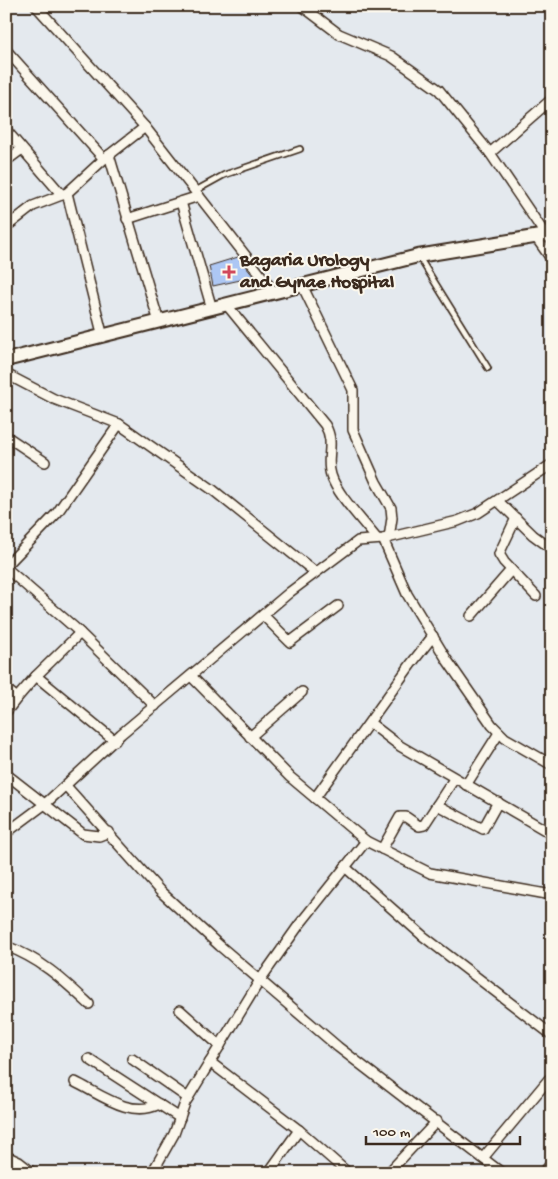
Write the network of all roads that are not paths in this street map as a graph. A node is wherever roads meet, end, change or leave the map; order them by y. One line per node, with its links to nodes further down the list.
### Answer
1 (36, 6): 5 (street)
2 (302, 6): 9 (street)
3 (6, 50): 10 (street)
4 (552, 99): 9 (street)
5 (145, 127): 10 (street); 13 (street)
6 (6, 130): 7 (street)
7 (22, 149): 11 (street); 12 (street)
8 (300, 149): 13 (lane)
9 (490, 153): 17 (street)
10 (107, 157): 12 (street); 15 (street)
11 (6, 161)
12 (64, 194): 16 (street); 25 (street)
13 (197, 194): 14 (street); 21 (street)
14 (181, 202): 15 (street); 23 (street)
15 (127, 219): 24 (street)
16 (6, 227)
17 (544, 235): 18 (street); 19 (street)
18 (418, 256): 20 (street); 27 (lane)
19 (552, 260)
20 (302, 285): 21 (street); 35 (street)
21 (274, 292): 22 (street)
22 (226, 304): 23 (street); 35 (street)
23 (212, 309): 24 (street)
24 (159, 322): 25 (street)
25 (103, 337): 26 (street)
26 (6, 360)
27 (488, 368)
28 (6, 374): 29 (street)
29 (119, 424): 37 (street); 39 (street)
30 (6, 436): 31 (street)
31 (45, 462)
32 (552, 464): 33 (street)
33 (498, 501): 34 (street); 35 (street)
34 (516, 518): 36 (street); 38 (street)
35 (383, 539): 39 (street); 45 (street)
36 (552, 549)
37 (6, 567): 44 (street)
38 (511, 570): 40 (street); 43 (street)
39 (315, 572): 42 (street)
40 (536, 596)
41 (338, 606): 42 (street)
42 (263, 615): 47 (street)
43 (471, 616)
44 (80, 633): 46 (street); 51 (street)
45 (433, 636): 53 (street); 54 (street)
46 (36, 676): 50 (street); 56 (street)
47 (191, 676): 51 (street); 55 (street)
48 (6, 689): 50 (street)
49 (302, 692): 55 (street)
50 (17, 698): 52 (street)
51 (155, 706): 56 (street)
52 (6, 712)
53 (370, 723): 59 (street); 62 (street)
54 (499, 733): 57 (street); 60 (street)
55 (250, 736): 62 (street)
56 (115, 741): 61 (street)
57 (552, 765)
58 (6, 774): 64 (street)
59 (454, 779): 60 (street); 65 (street)
60 (466, 785): 63 (street)
61 (66, 786): 64 (street); 66 (street)
62 (315, 798): 69 (street)
63 (498, 802): 65 (street); 68 (street)
64 (45, 804): 66 (street); 67 (street)
65 (437, 806): 70 (street)
66 (109, 832): 74 (street)
67 (6, 833)
68 (552, 834)
69 (366, 841): 70 (street); 71 (street)
70 (382, 849): 72 (street)
71 (345, 867): 74 (street); 77 (street)
72 (552, 896)
73 (6, 946): 75 (street)
74 (260, 980): 78 (street); 87 (street)
75 (88, 1004)
76 (180, 1010): 78 (street)
77 (552, 1035)
78 (220, 1046): 81 (street)
79 (132, 1058): 84 (street)
80 (89, 1059): 85 (street)
81 (210, 1062): 84 (street); 88 (street)
82 (549, 1079): 90 (street)
83 (75, 1082): 85 (street)
84 (188, 1098): 86 (street)
85 (159, 1104): 86 (street)
86 (180, 1118): 94 (street)
87 (437, 1122): 90 (street); 96 (street)
88 (300, 1130): 92 (street); 95 (street)
89 (6, 1156): 93 (street)
90 (483, 1158): 97 (street)
91 (552, 1164): 98 (street)
92 (269, 1172)
93 (33, 1173)
94 (152, 1173)
95 (348, 1173)
96 (388, 1173)
97 (502, 1173)
98 (543, 1173)

